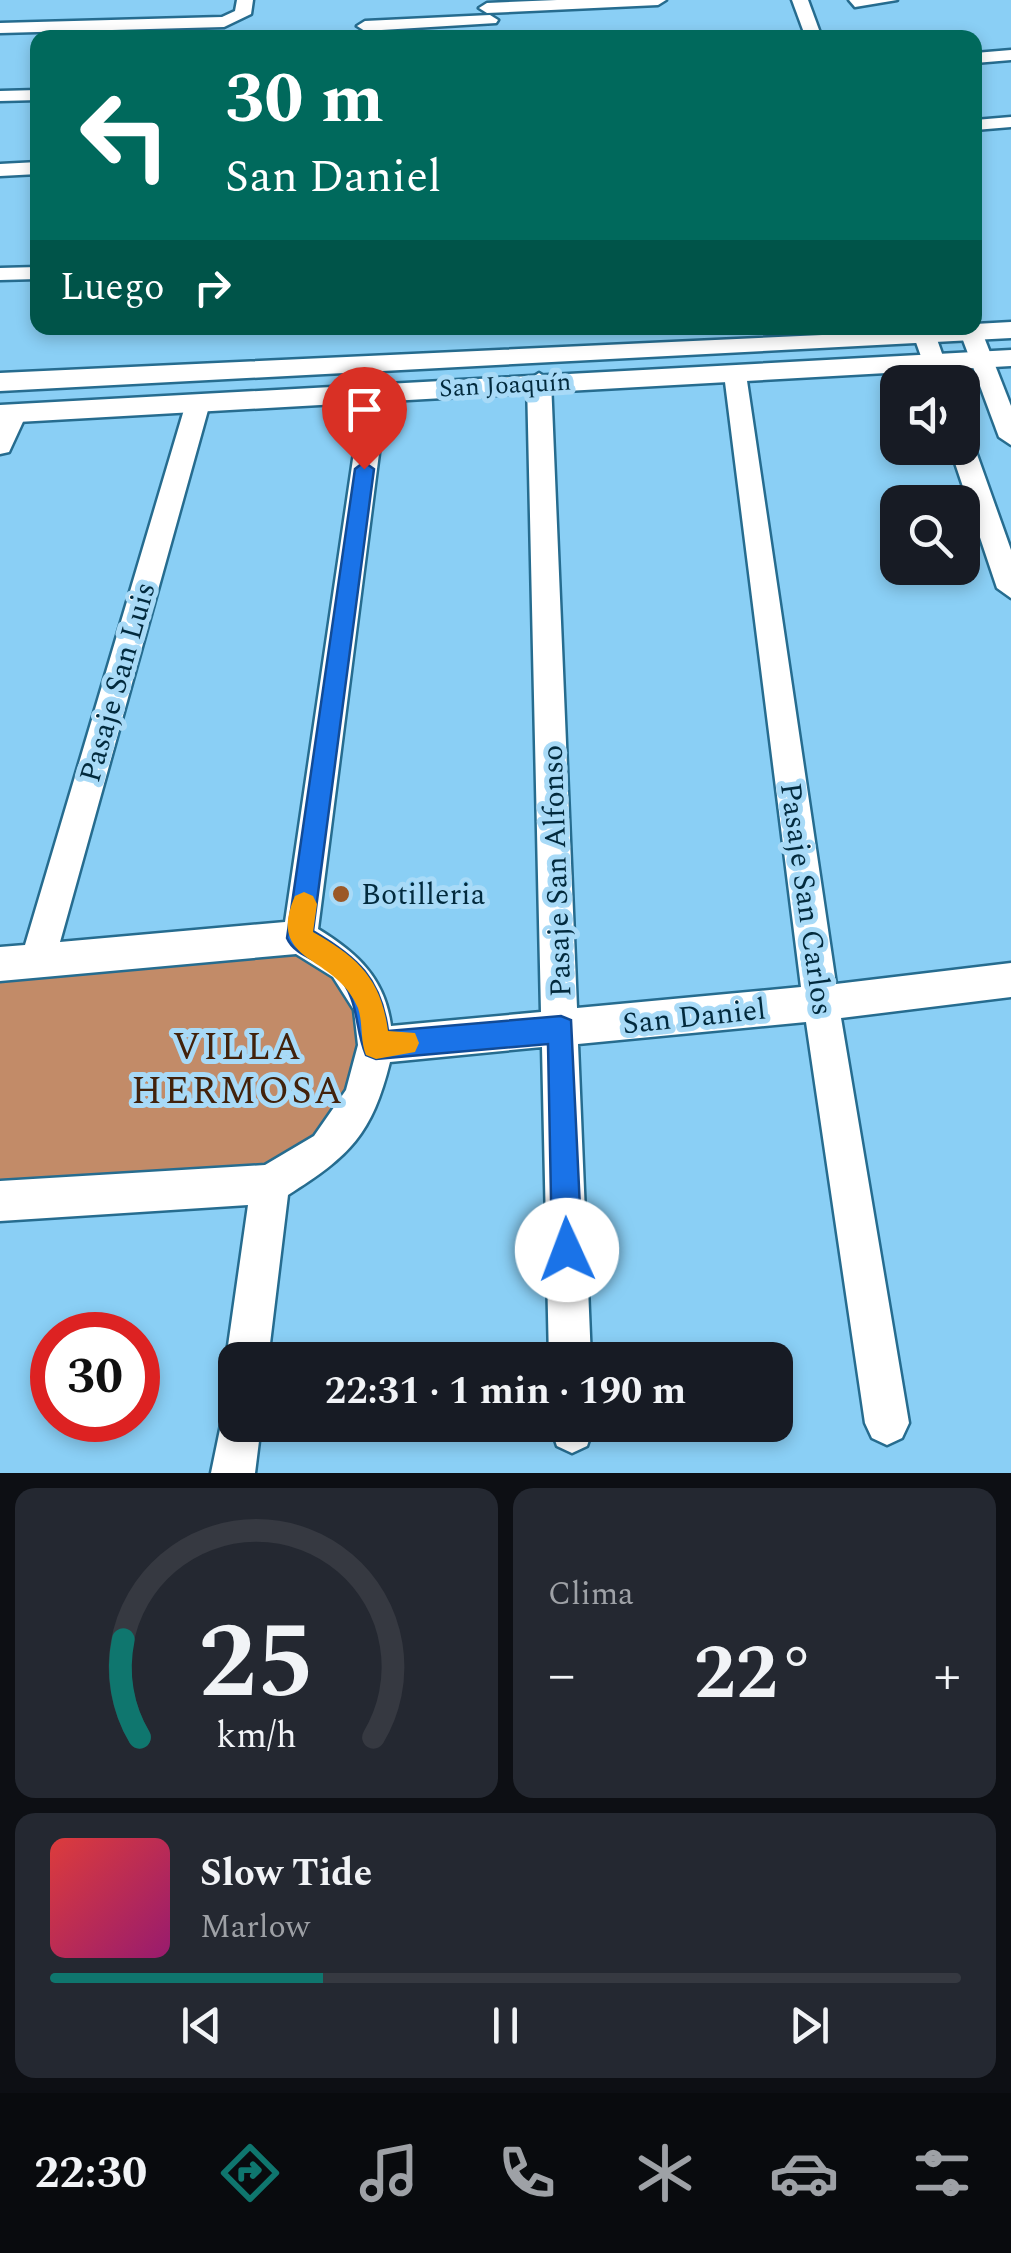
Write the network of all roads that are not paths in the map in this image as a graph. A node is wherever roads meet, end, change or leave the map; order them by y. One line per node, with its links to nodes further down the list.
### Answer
1 (658, 0): 6 (street)
2 (800, 0): 9 (street)
3 (889, 0): 4 (street)
4 (855, 2)
5 (244, 7): 8 (street)
6 (489, 16): 7 (street)
7 (365, 26)
8 (0, 28)
9 (811, 30)
10 (1011, 56): 11 (street)
11 (982, 58)
12 (30, 95): 13 (street)
13 (0, 96)
14 (1011, 122): 15 (street)
15 (982, 124)
16 (30, 168): 17 (street)
17 (0, 170)
18 (30, 272): 19 (street)
19 (0, 274)
20 (1011, 330): 21 (street, San Joaquín)
21 (982, 331)
22 (851, 335): 31 (street, San Joaquín)
23 (924, 335): 27 (street)
24 (972, 335): 26 (street)
25 (1011, 358): 26 (street, San Joaquín)
26 (982, 360): 28 (street, San Joaquín); 36 (street)
27 (935, 365)
28 (964, 365)
29 (880, 373): 30 (street, San Joaquín)
30 (736, 374): 32 (street, San Joaquín); 45 (street, Pasaje San Carlos)
31 (0, 382)
32 (539, 382): 33 (street, San Joaquín); 46 (street, Pasaje San Alfonso)
33 (375, 391): 34 (street, San Joaquín); 41 (street)
34 (198, 403): 35 (street, San Joaquín); 42 (street, Pasaje San Luis)
35 (7, 413): 37 (street)
36 (1011, 437)
37 (0, 446)
38 (972, 465): 39 (street)
39 (1000, 522): 40 (street)
40 (1011, 588)
41 (300, 938): 42 (street); 47 (street)
42 (36, 962): 43 (street)
43 (0, 964)
44 (1011, 980): 45 (street, San Daniel)
45 (821, 1003): 46 (street, San Daniel); 52 (street, Pasaje San Carlos)
46 (561, 1030): 47 (street, San Daniel); 51 (street, Pasaje San Alfonso)
47 (376, 1045): 48 (street)
48 (270, 1184): 49 (street); 50 (street)
49 (0, 1201)
50 (249, 1342)
51 (570, 1342)
52 (887, 1423)
53 (237, 1442): 54 (street)
54 (233, 1473)

